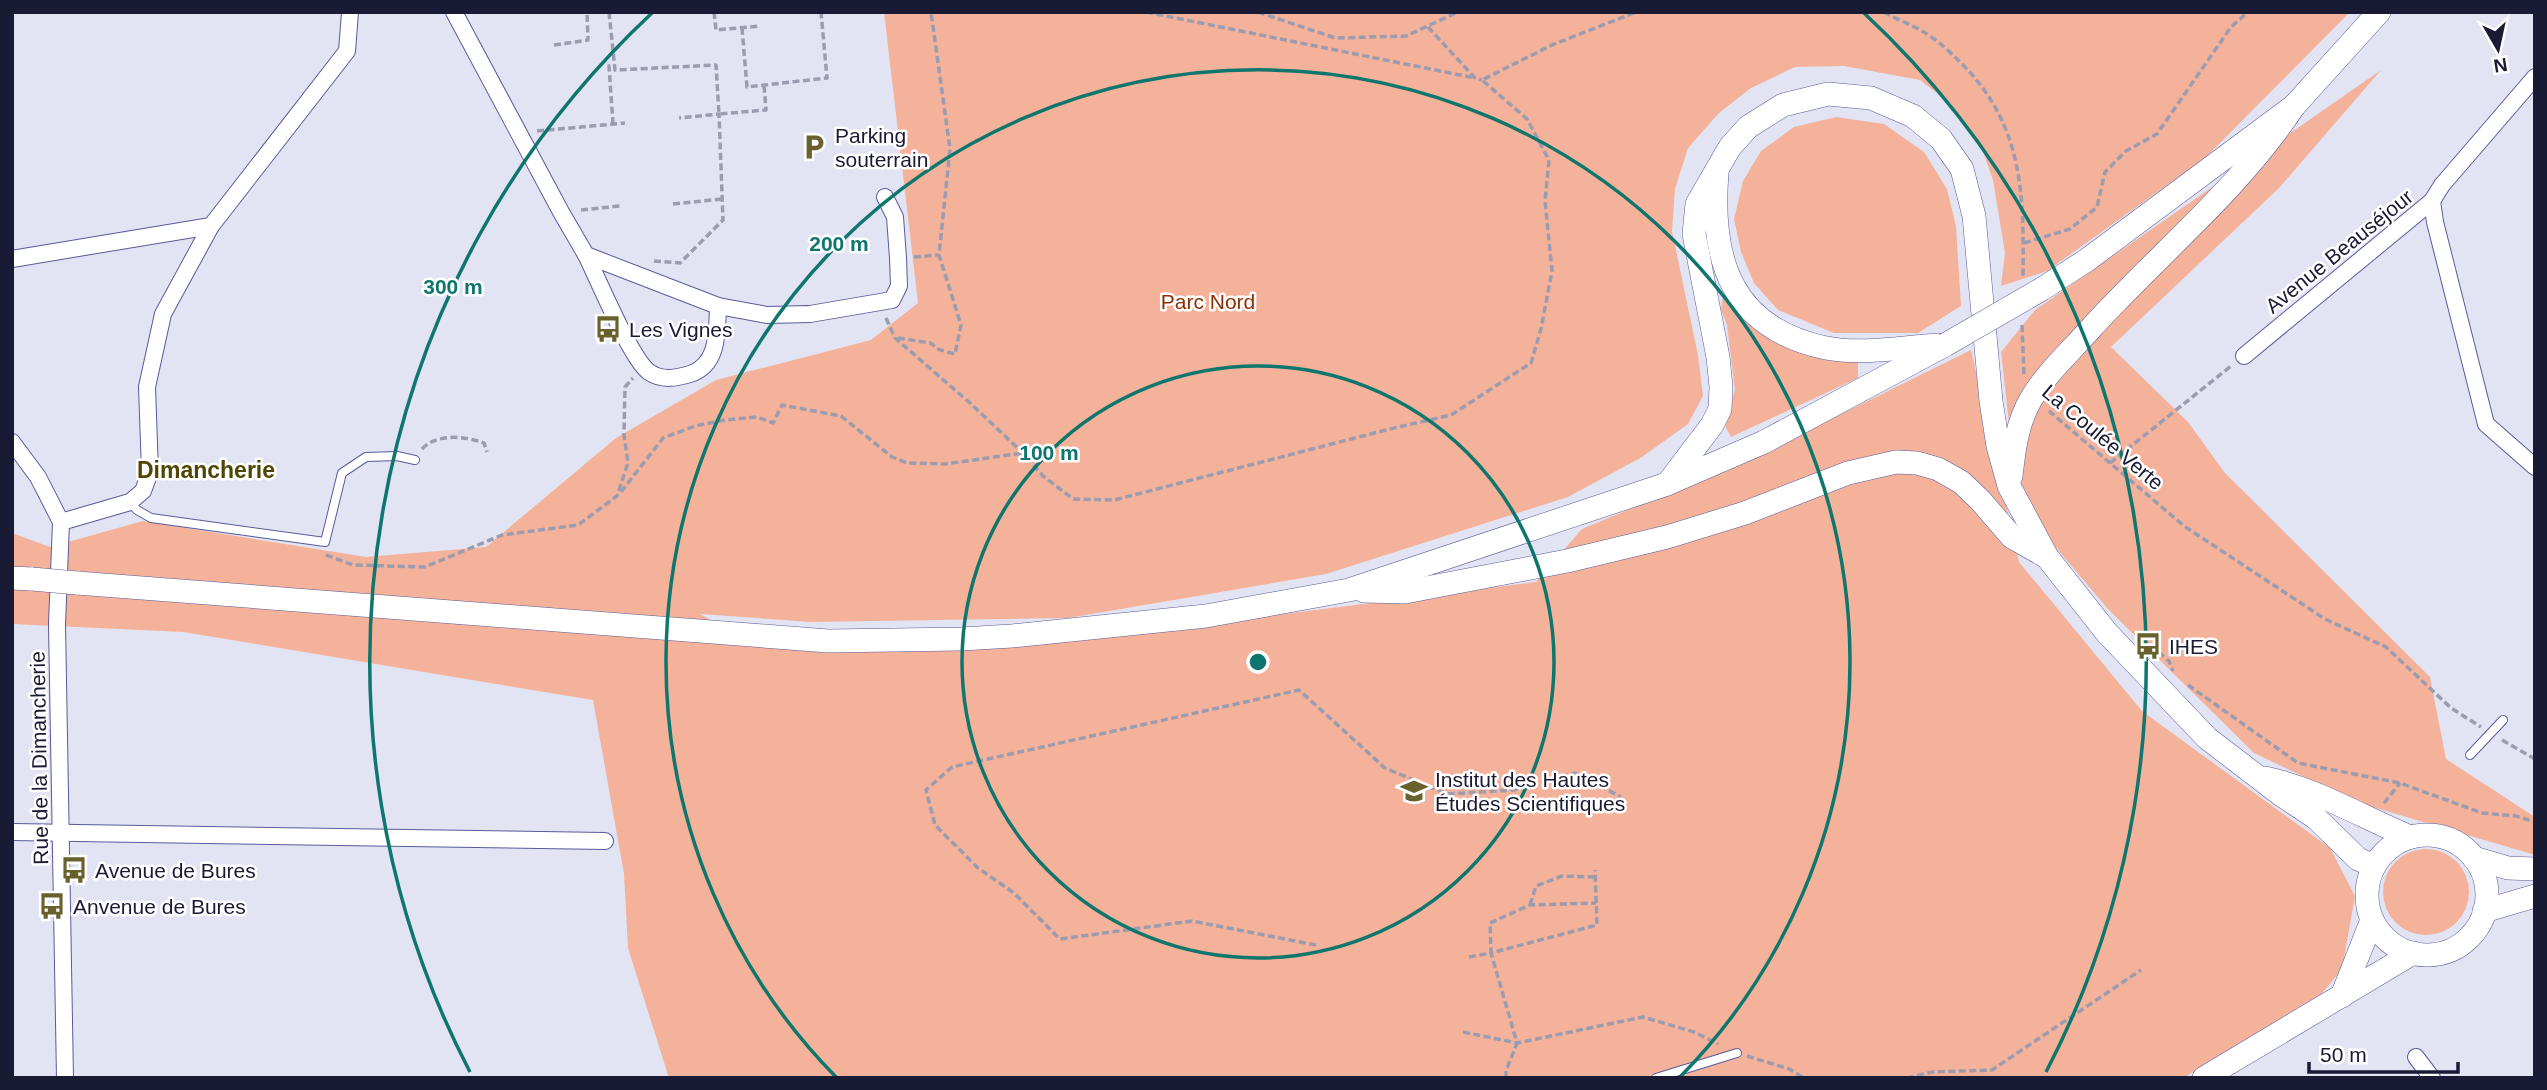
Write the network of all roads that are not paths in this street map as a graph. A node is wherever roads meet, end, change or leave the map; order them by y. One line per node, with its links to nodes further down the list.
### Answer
1 (350, 12): 9 (street)
2 (454, 12): 10 (street)
3 (2379, 12): 5 (main road)
4 (2535, 77): 8 (street, Avenue Beauséjour)
5 (2294, 106): 13 (main road, bridge); 19 (main road)
6 (1718, 167): 13 (main road); 18 (main road); 19 (main road)
7 (886, 197): 12 (street)
8 (2432, 201): 14 (street, Avenue Beauséjour); 17 (street)
9 (211, 226): 11 (street); 20 (street)
10 (586, 255): 12 (street); 12 (street)
11 (12, 258)
12 (718, 306)
13 (1945, 345): 18 (main road)
14 (2244, 356)
15 (12, 442): 21 (street)
16 (415, 460): 20 (lane)
17 (2535, 467)
18 (1667, 484): 24 (main road)
19 (2009, 486): 22 (main road)
20 (130, 502): 21 (street)
21 (61, 522): 29 (street, Rue de la Dimancherie)
22 (2047, 557): 24 (main road); 27 (main road)
23 (22, 578): 24 (main road, bridge)
24 (1349, 590)
25 (2503, 720): 26 (lane)
26 (2470, 755)
27 (2256, 776): 30 (main road); 33 (main road)
28 (12, 832): 29 (street)
29 (61, 833): 31 (street); 42 (street, Rue de la Dimancherie)
30 (2410, 837): 32 (main road); 33 (main road)
31 (605, 841)
32 (2474, 858): 34 (main road); 36 (main road)
33 (2374, 866): 37 (main road)
34 (2535, 869)
35 (2535, 896): 36 (main road)
36 (2484, 911): 38 (main road)
37 (2372, 920): 38 (main road); 39 (main road)
38 (2413, 953): 39 (main road)
39 (2342, 996): 44 (main road)
40 (1737, 1053): 43 (lane)
41 (2416, 1057): 45 (street)
42 (65, 1078)
43 (1656, 1078)
44 (2204, 1078)
45 (2432, 1078)

